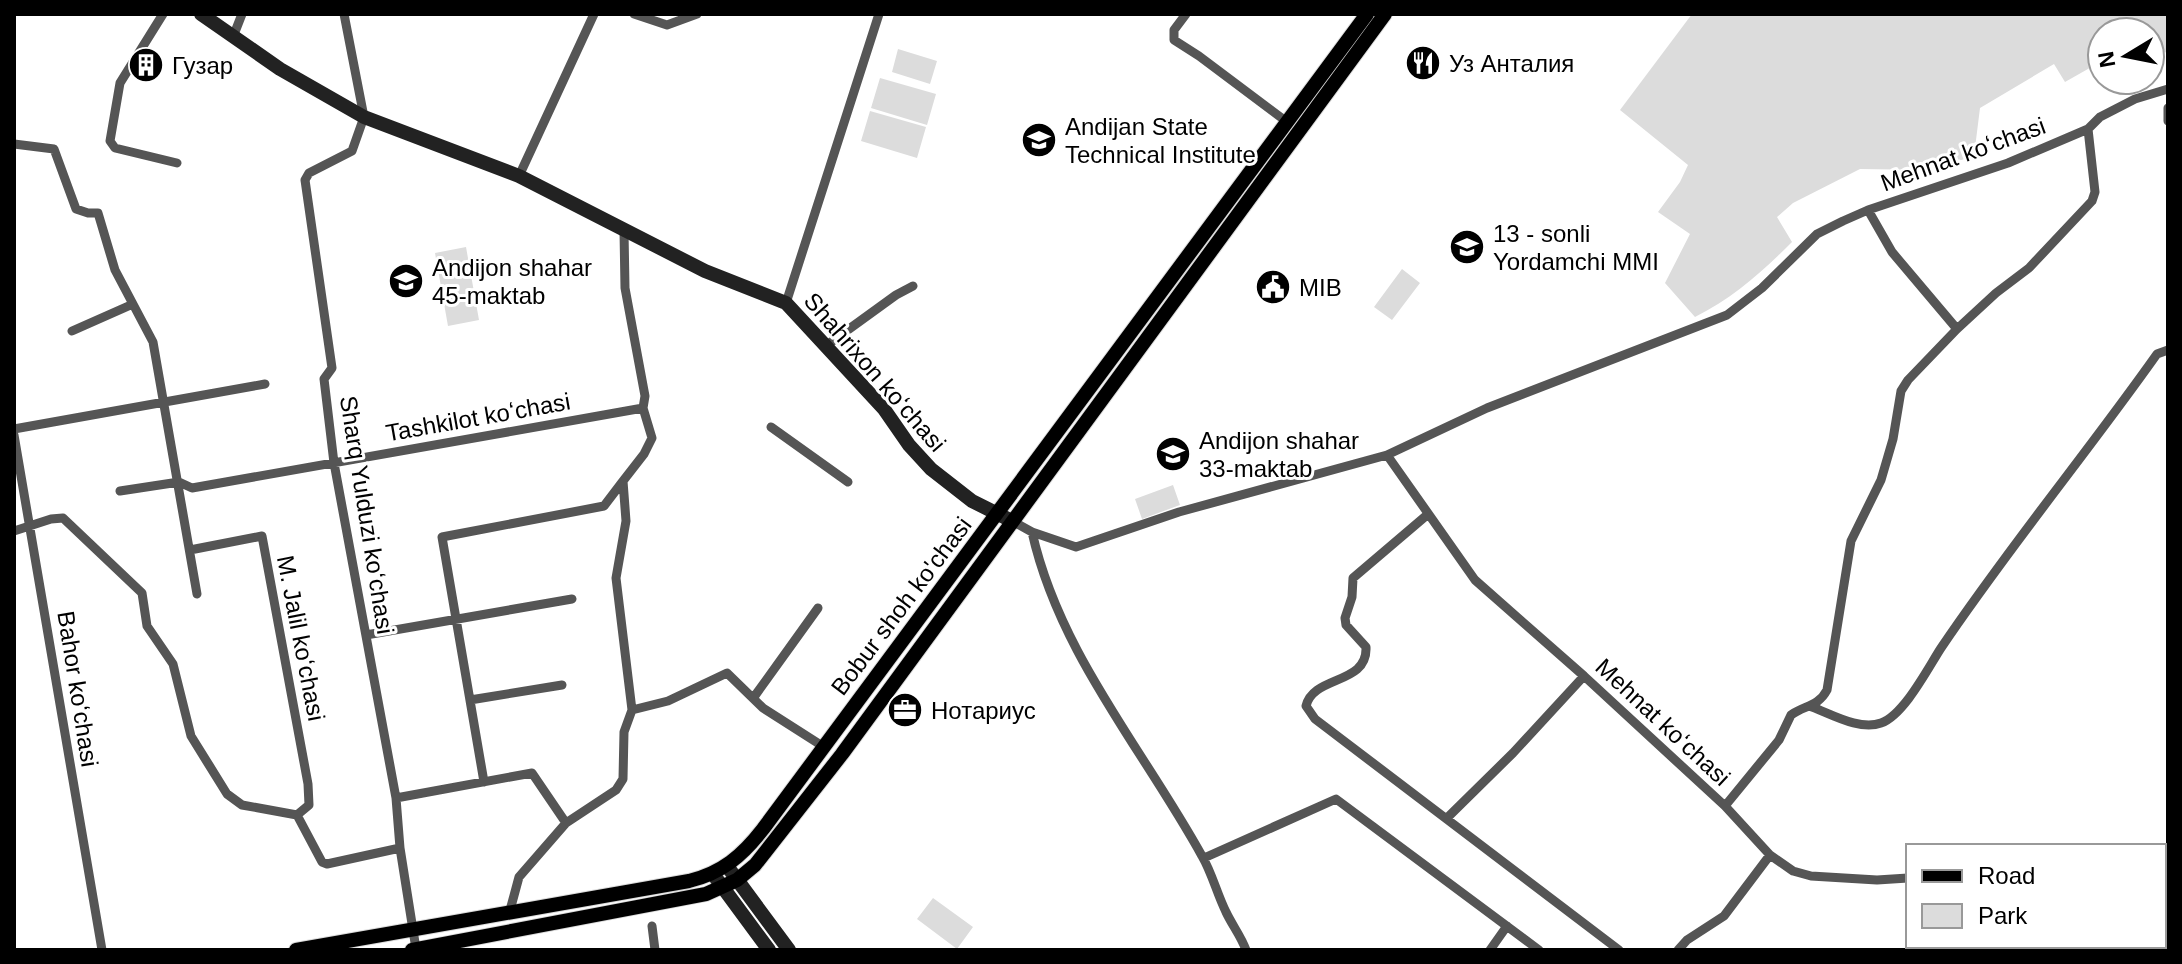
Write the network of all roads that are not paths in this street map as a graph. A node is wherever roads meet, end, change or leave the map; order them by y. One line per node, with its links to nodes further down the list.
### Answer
1 (163, 14): 20 (street)
2 (201, 14): 12 (street, Shahrixon koʻchasi)
3 (242, 14): 12 (street)
4 (344, 14): 15 (street)
5 (594, 14): 21 (street)
6 (634, 14): 7 (street)
7 (697, 14)
8 (879, 14): 25 (street)
9 (1186, 14): 17 (street)
10 (1367, 14): 17 (main road, Bobur shoh ko'chasi)
11 (1385, 14): 44 (main road, Bobur shoh ko'chasi)
12 (233, 37): 15 (street, Shahrixon koʻchasi)
13 (2168, 89): 18 (street, Mehnat koʻchasi)
14 (2168, 108): 16 (street)
15 (364, 117): 21 (street, Shahrixon koʻchasi); 37 (street, Sharq Yulduzi koʻchasi)
16 (2168, 121)
17 (1287, 122): 42 (main road, Bobur shoh ko'chasi)
18 (2088, 129): 22 (street, Mehnat koʻchasi); 27 (street, Mehnat koʻchasi)
19 (14, 144): 26 (street)
20 (177, 163)
21 (519, 176): 23 (street, Shahrixon koʻchasi)
22 (1868, 210): 27 (street); 36 (street, Mehnat koʻchasi)
23 (624, 231): 25 (street, Shahrixon koʻchasi); 33 (street)
24 (913, 286): 29 (street)
25 (786, 303): 29 (street, Shahrixon koʻchasi)
26 (133, 304): 28 (street); 32 (street)
27 (1957, 329): 58 (street, Mehnat koʻchasi)
28 (72, 331)
29 (827, 345): 42 (street, Shahrixon koʻchasi)
30 (2168, 350): 58 (street)
31 (265, 384): 32 (street)
32 (164, 402): 35 (street); 39 (street)
33 (643, 408): 37 (street, Tashkilot koʻchasi); 38 (street)
34 (771, 427): 40 (street)
35 (14, 432): 45 (street, Bahor koʻchasi)
36 (1387, 455): 43 (street, Mehnat koʻchasi); 47 (street, Mehnat koʻchasi)
37 (334, 463): 39 (street, Tashkilot koʻchasi); 53 (street, Sharq Yulduzi koʻchasi)
38 (623, 481): 52 (street); 59 (street)
39 (179, 482): 41 (street, Tashkilot koʻchasi); 48 (street)
40 (848, 482)
41 (120, 491)
42 (998, 513): 44 (street, Shahrixon koʻchasi); 60 (main road, Bobur shoh ko'chasi)
43 (1427, 515): 54 (street, Mehnat koʻchasi); 65 (street)
44 (1012, 521): 47 (street, Mehnat koʻchasi); 72 (main road, Bobur shoh ko'chasi)
45 (31, 526): 46 (street); 64 (street); 79 (street, Bahor koʻchasi)
46 (14, 531)
47 (1032, 532): 69 (street)
48 (190, 550): 49 (street); 64 (street, M. Jalil koʻchasi)
49 (197, 594)
50 (572, 599): 52 (street)
51 (818, 608): 56 (street)
52 (457, 619): 53 (street); 57 (street)
53 (366, 635): 62 (street, Sharq Yulduzi koʻchasi)
54 (1584, 676): 63 (street, Mehnat koʻchasi); 65 (street)
55 (562, 685): 57 (street)
56 (754, 697): 59 (street); 60 (street)
57 (470, 700): 61 (street)
58 (1812, 707): 63 (street, Mehnat koʻchasi)
59 (632, 710): 66 (street)
60 (824, 747): 70 (main road, Bobur shoh ko'chasi)
61 (484, 782): 62 (street); 66 (street)
62 (396, 798): 67 (street, Sharq Yulduzi koʻchasi)
63 (1725, 806): 68 (street)
64 (297, 815): 67 (street)
65 (1447, 818): 88 (street)
66 (566, 823): 74 (street)
67 (400, 848): 78 (street, Sharq Yulduzi koʻchasi)
68 (1770, 855): 71 (street); 89 (street)
69 (1204, 858): 77 (street); 85 (street)
70 (720, 870): 72 (street); 74 (main road)
71 (1906, 878)
72 (730, 884): 73 (street); 75 (street); 81 (main road, Bobur shoh ko'chasi)
73 (755, 905): 75 (street); 84 (street)
74 (509, 914): 78 (main road)
75 (744, 916): 83 (street)
76 (652, 926): 82 (street)
77 (1507, 926): 86 (street); 87 (street)
78 (413, 931): 80 (main road); 81 (street, Sharq Yulduzi koʻchasi)
79 (102, 950)
80 (296, 950)
81 (414, 950)
82 (655, 950)
83 (769, 950)
84 (789, 950)
85 (1246, 950)
86 (1490, 950)
87 (1539, 950)
88 (1619, 950)
89 (1678, 950)

